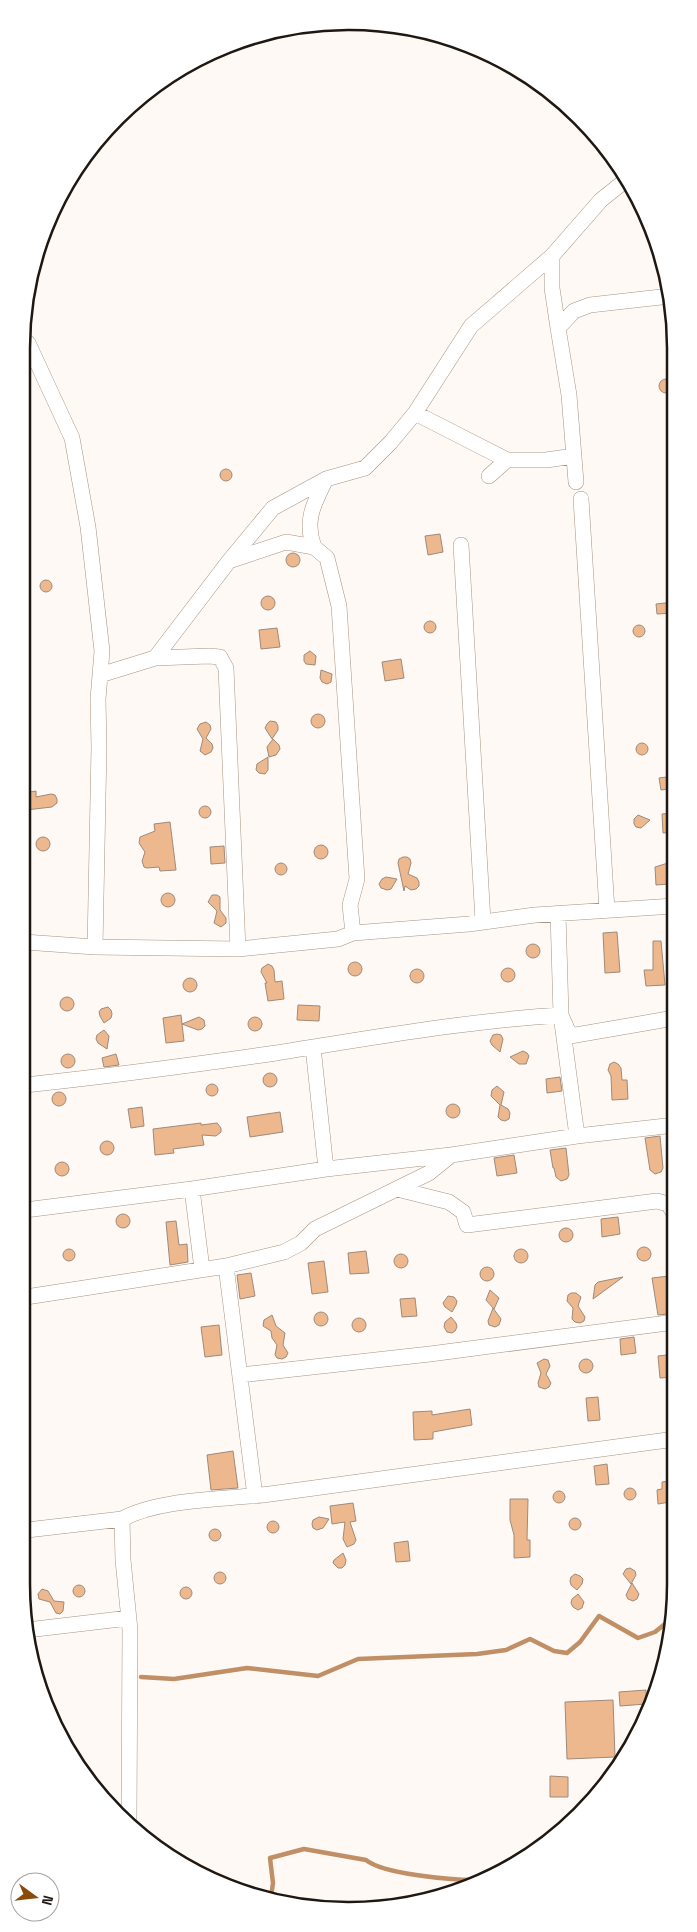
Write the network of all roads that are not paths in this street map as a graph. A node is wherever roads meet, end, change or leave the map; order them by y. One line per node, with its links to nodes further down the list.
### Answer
1 (621, 184): 2 (street)
2 (552, 256): 4 (street); 6 (street)
3 (663, 297): 4 (street)
4 (558, 328): 7 (street)
5 (30, 347): 17 (street)
6 (415, 413): 8 (street); 10 (street)
7 (574, 456): 8 (street); 11 (street)
8 (507, 460): 9 (street)
9 (490, 476)
10 (326, 479): 14 (street); 15 (street)
11 (576, 482)
12 (581, 499): 19 (street)
13 (461, 544): 21 (street)
14 (314, 547): 15 (street); 22 (street)
15 (229, 561): 16 (street)
16 (155, 658): 17 (street); 25 (street)
17 (100, 675): 24 (street)
18 (667, 906): 19 (street)
19 (607, 910): 20 (street)
20 (558, 913): 21 (street); 26 (street)
21 (483, 921): 22 (street)
22 (353, 933): 25 (street)
23 (30, 943): 24 (street)
24 (95, 948): 25 (street)
25 (238, 949)
26 (561, 1015): 27 (street); 28 (street); 31 (street)
27 (667, 1019)
28 (313, 1047): 29 (street); 33 (street)
29 (30, 1084)
30 (667, 1126): 31 (street)
31 (577, 1136): 32 (street)
32 (451, 1155): 33 (street); 35 (street)
33 (326, 1169): 34 (street)
34 (192, 1189): 37 (street); 39 (street)
35 (397, 1189): 36 (street); 38 (street)
36 (667, 1204)
37 (30, 1209)
38 (226, 1266): 39 (street); 42 (street)
39 (202, 1269): 40 (street)
40 (30, 1296)
41 (667, 1323): 42 (street)
42 (240, 1375): 44 (street)
43 (667, 1440): 44 (street)
44 (255, 1496): 45 (street)
45 (122, 1519): 46 (street); 47 (street)
46 (30, 1530)
47 (129, 1618): 48 (street); 49 (street)
48 (34, 1629)
49 (129, 1815)

